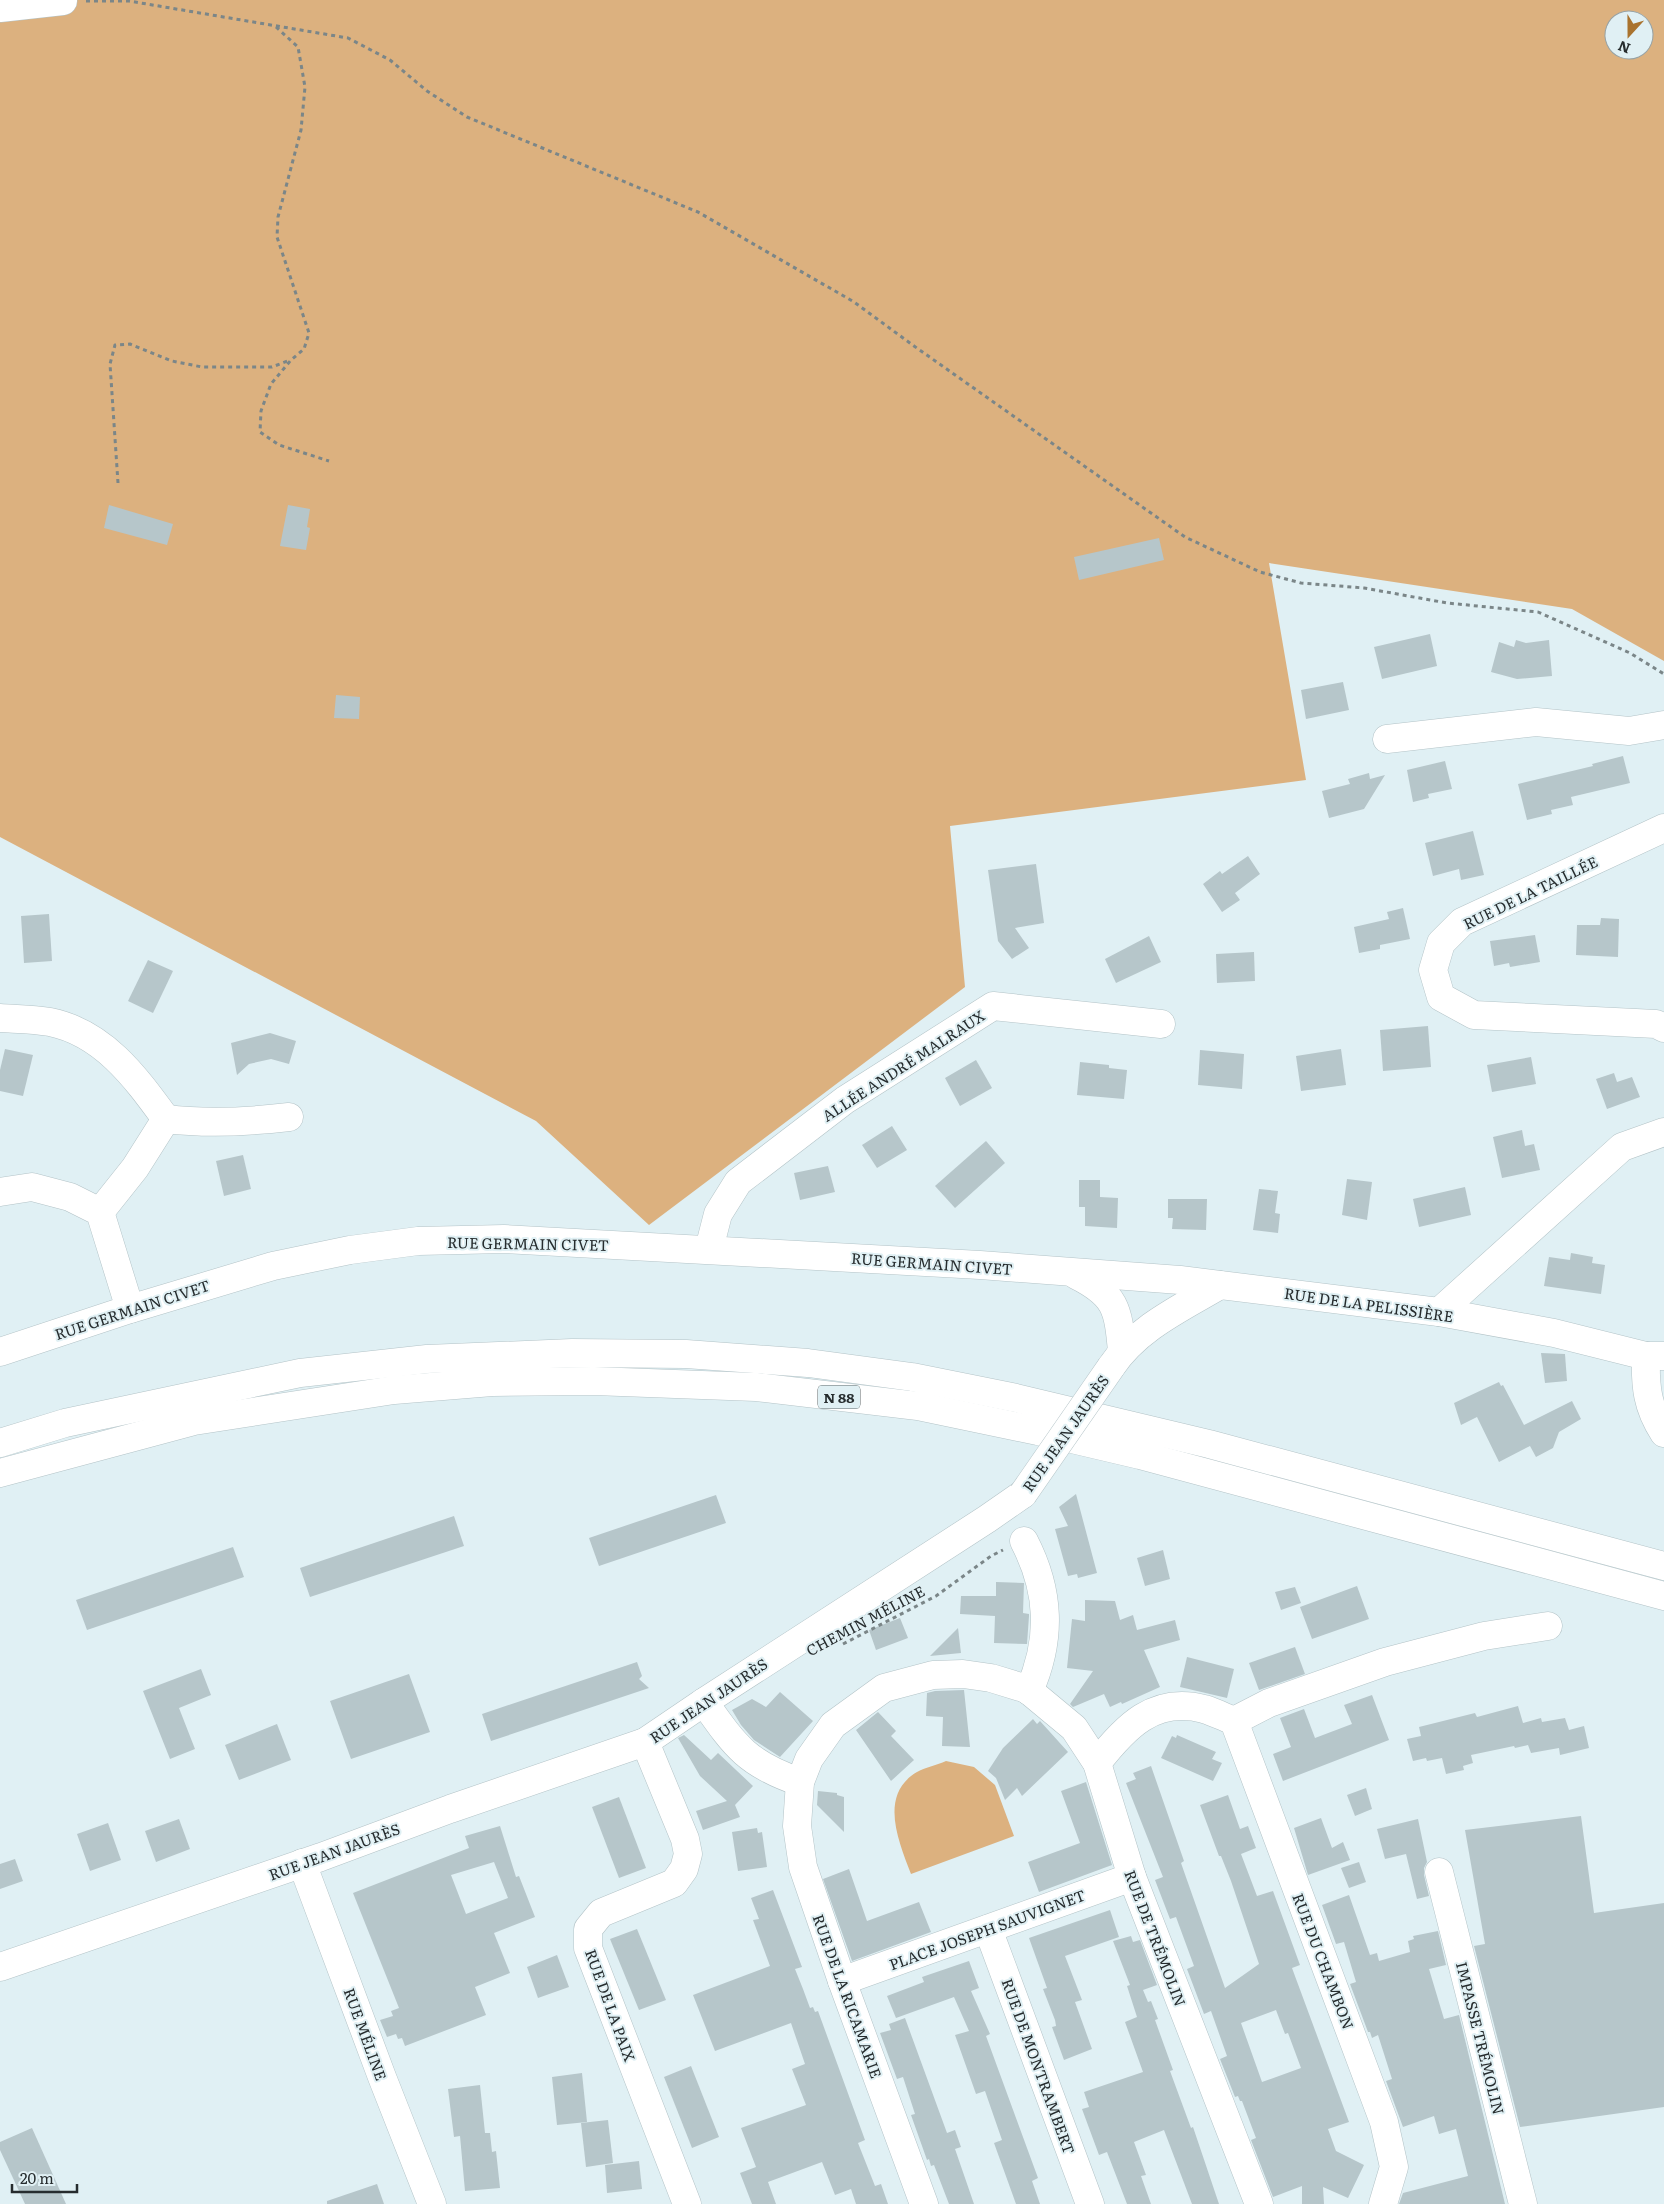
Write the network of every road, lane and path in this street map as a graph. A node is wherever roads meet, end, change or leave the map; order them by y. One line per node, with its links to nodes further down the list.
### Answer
1 (63, 1): 2 (main road); 3 (path)
2 (0, 8)
3 (276, 26): 4 (path); 7 (path)
4 (291, 360): 5 (path); 6 (path)
5 (329, 461)
6 (118, 483)
7 (1664, 674)
8 (1664, 725): 9 (main road)
9 (1387, 739)
10 (1664, 828): 13 (main road, RUE DE LA TAILLÉE)
11 (0, 1018): 15 (main road)
12 (1161, 1024): 19 (main road, ALLÉE ANDRÉ MALRAUX)
13 (1664, 1028)
14 (289, 1117): 15 (main road)
15 (166, 1119): 18 (main road)
16 (1664, 1132): 23 (main road)
17 (0, 1192): 18 (main road)
18 (100, 1212): 22 (main road)
19 (709, 1249): 20 (main road, RUE GERMAIN CIVET); 22 (main road, RUE GERMAIN CIVET)
20 (1070, 1272): 21 (main road, RUE DE LA PELISSIÈRE); 26 (main road)
21 (1220, 1285): 23 (main road, RUE DE LA PELISSIÈRE); 26 (main road, RUE JEAN JAURÈS)
22 (130, 1309): 24 (main road, RUE GERMAIN CIVET)
23 (1439, 1312): 25 (main road, RUE DE LA PELISSIÈRE)
24 (0, 1352)
25 (1655, 1356): 27 (main road)
26 (1117, 1359): 37 (main road, RUE JEAN JAURÈS, bridge)
27 (1664, 1433)
28 (0, 1443): 31 (main road, N 88)
29 (0, 1474): 32 (main road, N 88)
30 (1024, 1540): 34 (path, CHEMIN MÉLINE); 36 (main road)
31 (1664, 1566)
32 (1664, 1596)
33 (1548, 1626): 38 (main road)
34 (841, 1645)
35 (896, 1683): 36 (main road, RUE DE TRÉMOLIN); 41 (main road, RUE DE LA RICAMARIE)
36 (1029, 1691): 40 (main road, RUE DE TRÉMOLIN)
37 (704, 1702): 39 (main road, RUE JEAN JAURÈS); 41 (main road)
38 (1234, 1720): 40 (main road); 53 (main road, RUE DU CHAMBON)
39 (645, 1742): 42 (main road, RUE JEAN JAURÈS); 49 (main road, RUE DE LA PAIX)
40 (1097, 1763): 44 (main road, RUE DE TRÉMOLIN)
41 (800, 1782): 47 (main road, RUE DE LA RICAMARIE)
42 (302, 1863): 46 (main road, RUE JEAN JAURÈS); 48 (main road, RUE MÉLINE)
43 (1439, 1872): 54 (main road, IMPASSE TRÉMOLIN)
44 (1132, 1877): 45 (main road, PLACE JOSEPH SAUVIGNET); 52 (main road, RUE DE TRÉMOLIN)
45 (988, 1929): 47 (main road, PLACE JOSEPH SAUVIGNET); 51 (main road, RUE DE MONTRAMBERT)
46 (0, 1966)
47 (842, 1981): 50 (main road, RUE DE LA RICAMARIE)
48 (432, 2204)
49 (687, 2204)
50 (924, 2204)
51 (1090, 2204)
52 (1259, 2204)
53 (1384, 2204)
54 (1523, 2204)

